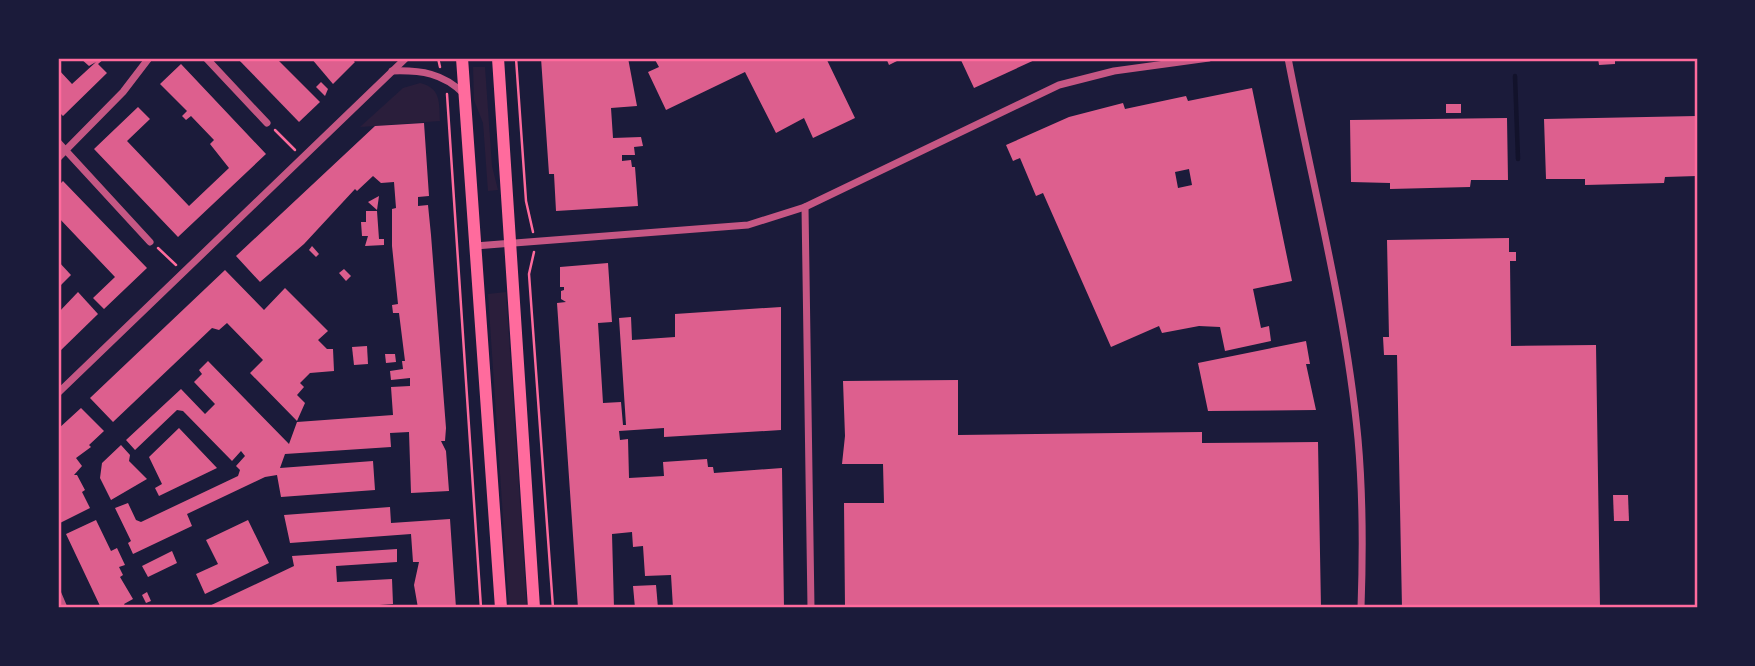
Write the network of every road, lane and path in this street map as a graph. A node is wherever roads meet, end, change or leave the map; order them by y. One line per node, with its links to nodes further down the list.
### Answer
1 (149, 58): 14 (street)
2 (206, 58): 12 (street)
3 (406, 58): 9 (street)
4 (462, 58): 11 (main road)
5 (498, 58): 20 (main road)
6 (516, 58): 18 (path)
7 (1209, 58): 17 (street)
8 (1288, 58): 31 (street)
9 (391, 71): 10 (street); 15 (street)
10 (444, 79): 11 (street); 26 (path)
11 (465, 94): 21 (main road)
12 (268, 123): 15 (path)
13 (58, 142): 14 (street)
14 (65, 150): 16 (street); 19 (street)
15 (301, 157): 22 (street)
16 (58, 158)
17 (805, 207): 18 (street); 30 (street)
18 (533, 241): 20 (street); 29 (path)
19 (150, 242): 22 (path)
20 (509, 242): 21 (street); 28 (main road)
21 (475, 246): 27 (main road)
22 (183, 272): 23 (street)
23 (58, 393)
24 (58, 594): 25 (street)
25 (64, 608)
26 (481, 608)
27 (501, 608)
28 (534, 608)
29 (553, 608)
30 (811, 608)
31 (1361, 608)

